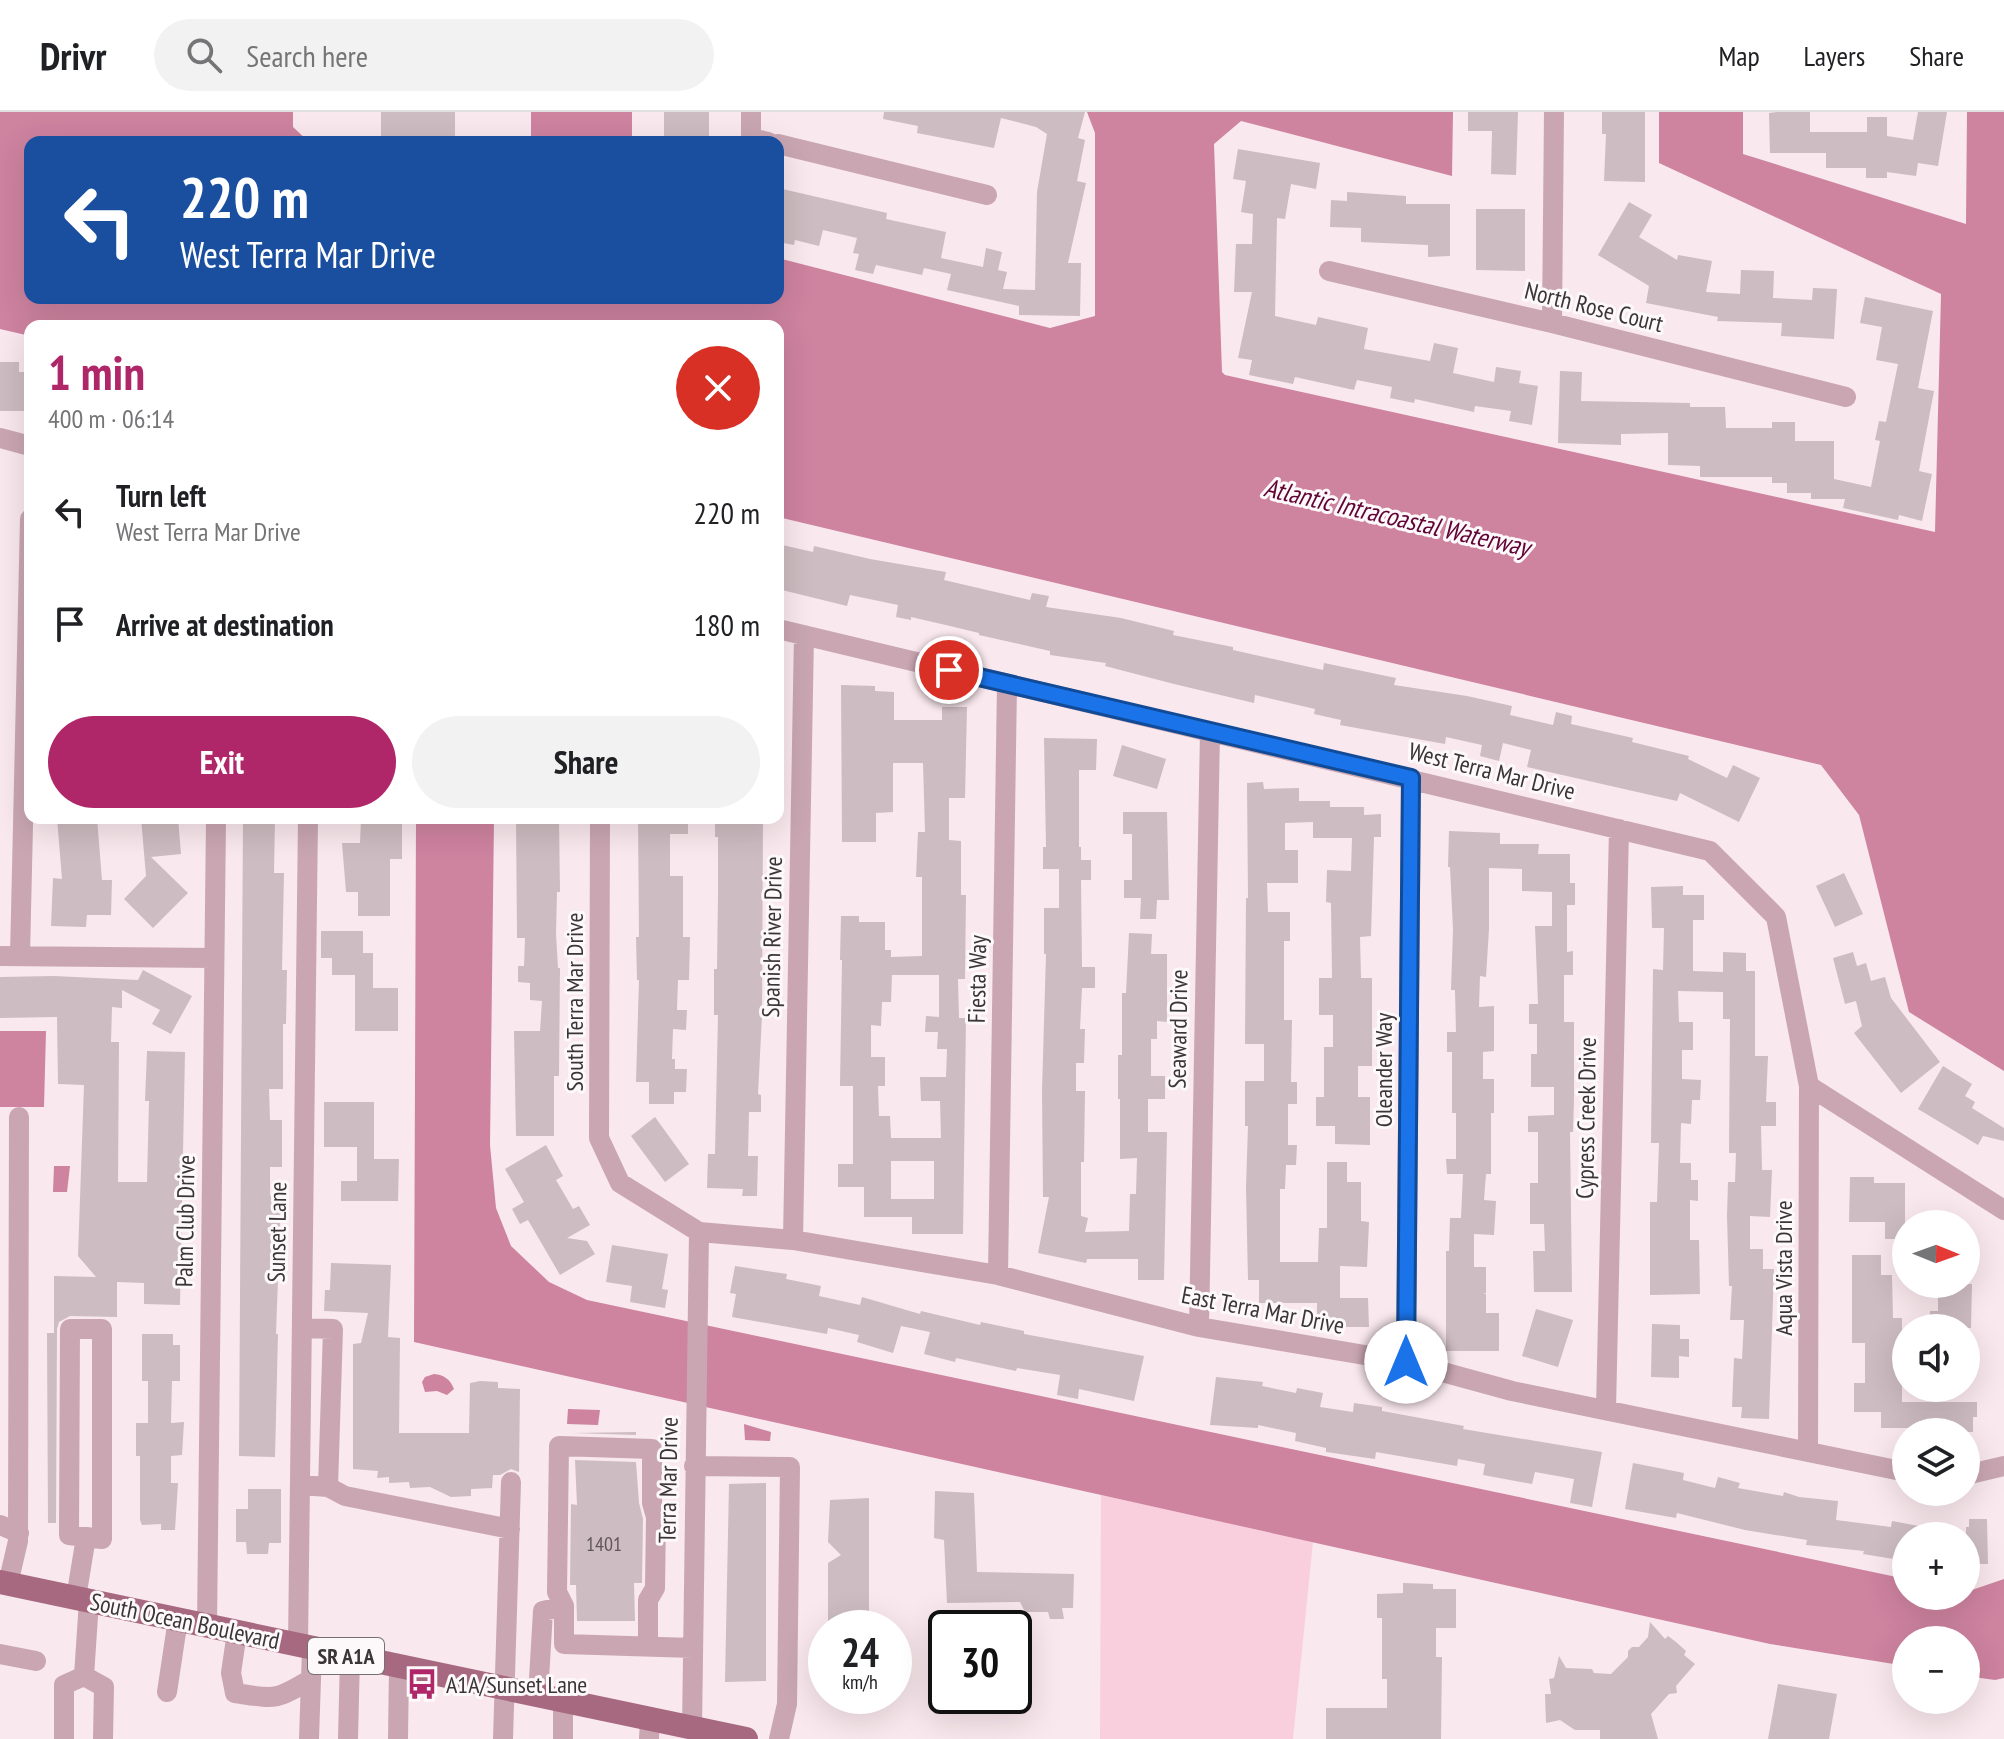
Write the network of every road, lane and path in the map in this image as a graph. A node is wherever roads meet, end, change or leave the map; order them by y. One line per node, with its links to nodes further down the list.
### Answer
1 (751, 112): 3 (street)
2 (1554, 112): 7 (street)
3 (759, 136)
4 (784, 145): 5 (street)
5 (987, 195)
6 (1329, 271): 7 (street, North Rose Court)
7 (1552, 323): 8 (street, North Rose Court)
8 (1846, 397)
9 (0, 438): 10 (street)
10 (24, 444)
11 (784, 630): 12 (street, West Terra Mar Drive)
12 (804, 635): 14 (street, West Terra Mar Drive); 29 (street, Spanish River Drive)
13 (24, 650): 21 (street)
14 (1007, 684): 15 (street, West Terra Mar Drive); 30 (street, Fiesta Way)
15 (1210, 732): 16 (street, West Terra Mar Drive); 31 (street, Seaward Drive)
16 (1411, 778): 20 (street, West Terra Mar Drive); 33 (street, Oleander Way)
17 (216, 824): 22 (street, Palm Club Drive)
18 (308, 824): 32 (street, Sunset Lane)
19 (600, 824): 25 (street, South Terra Mar Drive)
20 (1619, 829): 23 (street, West Terra Mar Drive); 34 (street, Cypress Creek Drive)
21 (10, 956): 22 (street)
22 (214, 958): 50 (street, Palm Club Drive)
23 (1809, 1086): 26 (street); 35 (street, Aqua Vista Drive)
24 (19, 1117): 28 (street)
25 (620, 1183): 27 (street, East Terra Mar Drive)
26 (2004, 1210)
27 (699, 1232): 29 (street, East Terra Mar Drive); 36 (street, Terra Mar Drive)
28 (10, 1239): 43 (street)
29 (793, 1240): 30 (street, East Terra Mar Drive)
30 (998, 1275): 31 (street, East Terra Mar Drive)
31 (1199, 1327): 33 (street, East Terra Mar Drive)
32 (302, 1328): 41 (street, Sunset Lane); 42 (street)
33 (1406, 1362): 34 (street, East Terra Mar Drive)
34 (1606, 1409): 35 (street, East Terra Mar Drive)
35 (1808, 1450): 38 (street, East Terra Mar Drive)
36 (694, 1466): 54 (street, Terra Mar Drive); 75 (street)
37 (2004, 1466): 39 (street)
38 (1892, 1469)
39 (1980, 1472)
40 (511, 1482): 44 (street)
41 (300, 1485): 42 (street); 53 (street, Sunset Lane)
42 (328, 1487): 44 (street)
43 (9, 1529): 46 (street)
44 (510, 1529): 61 (street)
45 (86, 1537): 45 (street); 47 (street)
46 (4, 1583): 47 (main road, South Ocean Boulevard / SR A1A)
47 (83, 1599): 49 (main road, South Ocean Boulevard / SR A1A); 59 (street)
48 (564, 1606): 52 (street); 52 (street); 63 (street)
49 (178, 1619): 50 (main road, South Ocean Boulevard / SR A1A); 62 (street)
50 (207, 1626): 51 (main road, South Ocean Boulevard / SR A1A)
51 (237, 1632): 53 (main road, South Ocean Boulevard / SR A1A); 60 (street)
52 (648, 1647): 54 (street)
53 (305, 1648): 56 (main road, South Ocean Boulevard / SR A1A); 60 (street, Sunset Lane)
54 (693, 1648): 66 (street, Terra Mar Drive)
55 (0, 1654): 57 (street)
56 (350, 1657): 58 (main road, South Ocean Boulevard / SR A1A); 70 (street)
57 (36, 1661)
58 (399, 1667): 61 (main road, South Ocean Boulevard / SR A1A); 71 (street)
59 (84, 1676): 67 (street); 68 (street)
60 (311, 1679): 69 (street, Sunset Lane)
61 (505, 1689): 63 (main road, South Ocean Boulevard / SR A1A); 72 (street)
62 (167, 1692)
63 (538, 1696): 64 (main road, South Ocean Boulevard / SR A1A)
64 (563, 1701): 65 (main road, South Ocean Boulevard / SR A1A); 73 (street)
65 (650, 1729): 66 (main road, South Ocean Boulevard / SR A1A)
66 (696, 1732): 74 (main road, South Ocean Boulevard / SR A1A)
67 (64, 1739)
68 (103, 1739)
69 (309, 1739)
70 (348, 1739)
71 (398, 1739)
72 (503, 1739)
73 (563, 1739)
74 (746, 1739)
75 (779, 1739)

